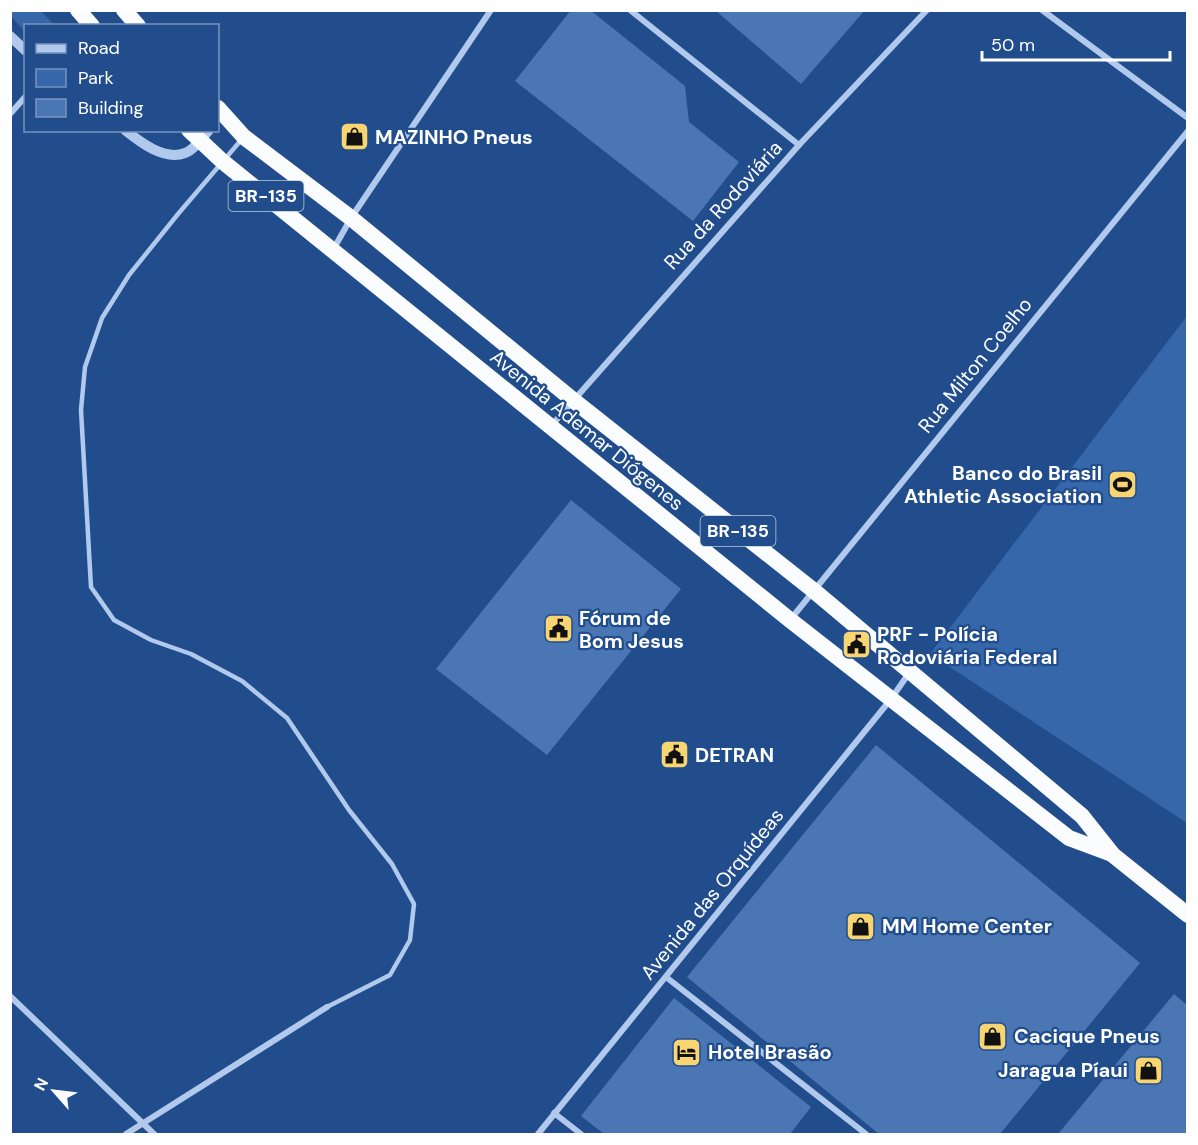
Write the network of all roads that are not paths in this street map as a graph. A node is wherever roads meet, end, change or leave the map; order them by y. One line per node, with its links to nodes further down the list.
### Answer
1 (78, 10): 7 (highway)
2 (124, 10): 8 (highway)
3 (491, 10): 21 (street)
4 (630, 10): 19 (street)
5 (927, 10): 19 (street, Rua da Rodoviária)
6 (1042, 10): 14 (street)
7 (90, 24)
8 (136, 24)
9 (10, 36): 10 (street)
10 (24, 49)
11 (24, 98): 12 (street)
12 (10, 114)
13 (220, 115): 18 (highway, Avenida Ademar Diógenes / BR-135)
14 (1188, 118)
15 (1188, 131): 25 (street, Rua Milton Coelho)
16 (128, 132): 17 (street)
17 (199, 134): 20 (highway, Avenida Ademar Diógenes / BR-135)
18 (244, 136): 20 (lane); 21 (highway, Avenida Ademar Diógenes / BR-135)
19 (799, 145): 23 (street, Rua da Rodoviária)
20 (222, 161): 22 (highway, Avenida Ademar Diógenes / BR-135); 33 (lane)
21 (351, 218): 22 (street); 23 (highway, Avenida Ademar Diógenes / BR-135)
22 (333, 250): 24 (highway, Avenida Ademar Diógenes / BR-135)
23 (573, 400): 24 (street, Rua da Rodoviária); 25 (highway, Avenida Ademar Diógenes / BR-135)
24 (549, 427): 26 (highway, Avenida Ademar Diógenes / BR-135)
25 (813, 590): 26 (street, Rua Milton Coelho); 27 (highway, Avenida Ademar Diógenes / BR-135)
26 (790, 620): 28 (highway, Avenida Ademar Diógenes / BR-135)
27 (910, 673): 28 (street, Avenida das Orquídeas); 29 (highway, Avenida Ademar Diógenes / BR-135)
28 (891, 699): 29 (highway, Avenida Ademar Diógenes / BR-135); 31 (street, Avenida das Orquídeas)
29 (1113, 855): 30 (highway, Avenida Ademar Diógenes / BR-135)
30 (1188, 915)
31 (666, 977): 34 (street, Avenida das Orquídeas); 40 (street)
32 (10, 996): 35 (street)
33 (327, 1006): 35 (street)
34 (555, 1113): 38 (street, Avenida das Orquídeas); 39 (street)
35 (141, 1124): 36 (street); 37 (street)
36 (126, 1134)
37 (154, 1134)
38 (538, 1134)
39 (581, 1134)
40 (866, 1134)

